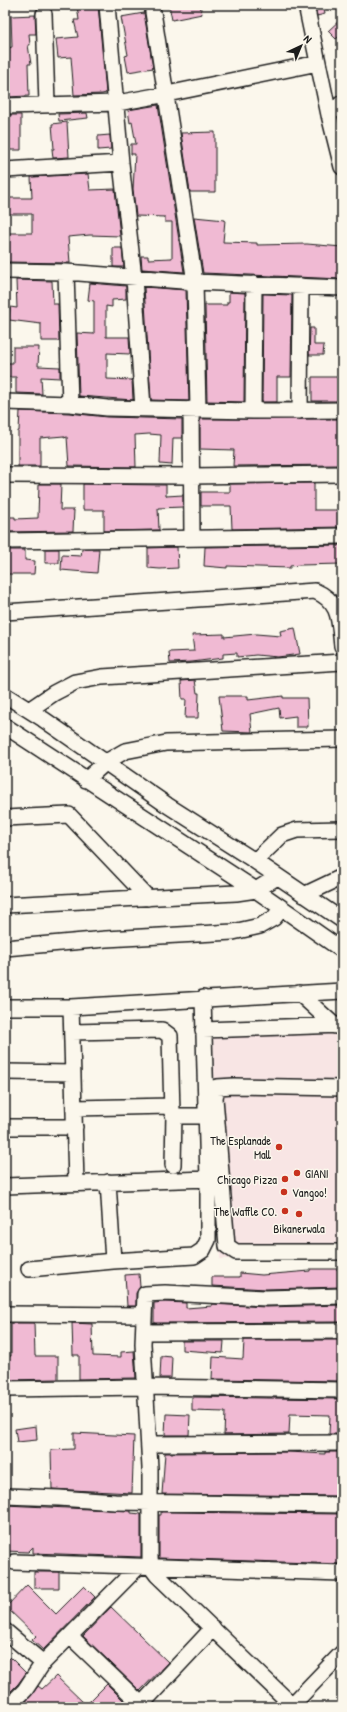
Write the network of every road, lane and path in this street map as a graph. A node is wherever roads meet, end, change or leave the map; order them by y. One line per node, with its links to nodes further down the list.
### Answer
1 (107, 5): 7 (street)
2 (306, 5): 5 (street)
3 (153, 12): 6 (street)
4 (44, 14): 9 (street)
5 (318, 63): 6 (street); 11 (street)
6 (167, 94): 7 (street); 19 (street)
7 (117, 103): 9 (street); 13 (street)
8 (342, 103): 11 (street)
9 (46, 104): 10 (street)
10 (5, 106)
11 (329, 115): 12 (street)
12 (338, 133): 14 (street)
13 (121, 163): 15 (street); 18 (street)
14 (342, 167)
15 (5, 170)
16 (5, 271): 17 (street)
17 (66, 272): 18 (street); 24 (street)
18 (134, 278): 19 (street); 25 (street)
19 (195, 282): 20 (street); 26 (street)
20 (254, 284): 21 (street); 28 (street)
21 (301, 286): 22 (street); 29 (street)
22 (342, 288)
23 (5, 402): 24 (street)
24 (70, 404): 25 (street)
25 (143, 408): 26 (street)
26 (195, 409): 28 (street); 32 (street)
27 (342, 410): 29 (street)
28 (253, 411): 29 (street)
29 (300, 411)
30 (342, 474): 32 (street)
31 (5, 475): 32 (street)
32 (192, 476): 34 (street)
33 (342, 536): 34 (street)
34 (192, 538): 35 (street)
35 (5, 541)
36 (5, 612): 37 (street)
37 (342, 646)
38 (342, 662): 40 (street)
39 (5, 695): 40 (street)
40 (29, 710): 43 (street)
41 (5, 726): 44 (street)
42 (342, 739): 43 (street)
43 (106, 762): 44 (street); 47 (street)
44 (86, 780): 50 (street)
45 (5, 818): 52 (street)
46 (342, 829): 47 (street)
47 (255, 861): 48 (street)
48 (277, 877): 50 (street); 51 (street)
49 (342, 877): 51 (street)
50 (256, 890): 52 (street); 54 (street)
51 (304, 895): 55 (street)
52 (148, 898): 53 (street)
53 (5, 905)
54 (282, 908): 56 (street); 57 (street)
55 (342, 920)
56 (5, 948)
57 (342, 950)
58 (342, 991): 59 (street)
59 (299, 993): 60 (street); 63 (street)
60 (203, 998): 62 (street); 64 (street)
61 (5, 1007): 62 (street)
62 (71, 1007): 65 (street)
63 (339, 1025): 64 (street)
64 (203, 1030): 71 (street)
65 (72, 1032): 67 (street); 70 (street)
66 (5, 1072): 67 (street)
67 (73, 1073): 69 (street)
68 (342, 1088): 79 (street)
69 (74, 1108): 70 (street); 73 (street)
70 (173, 1110): 71 (street); 74 (street)
71 (206, 1116): 75 (street)
72 (5, 1127): 73 (street)
73 (74, 1127): 77 (street)
74 (173, 1165)
75 (208, 1178): 76 (street); 80 (street)
76 (108, 1182): 77 (street); 80 (street)
77 (76, 1183): 78 (street)
78 (5, 1186)
79 (342, 1252)
80 (114, 1261): 81 (street)
81 (29, 1269)
82 (342, 1296): 84 (street)
83 (5, 1314): 84 (street)
84 (144, 1315): 86 (street)
85 (342, 1331): 86 (street)
86 (144, 1332): 87 (street)
87 (145, 1387): 88 (street); 89 (street); 91 (street)
88 (5, 1389)
89 (342, 1390)
90 (342, 1443): 91 (street)
91 (149, 1444): 93 (street)
92 (5, 1496): 93 (street)
93 (150, 1502): 94 (street); 96 (street)
94 (342, 1505)
95 (14, 1562): 96 (street)
96 (145, 1567): 97 (street); 98 (street); 100 (street)
97 (342, 1573)
98 (213, 1628): 103 (street); 104 (street)
99 (5, 1631): 102 (street)
100 (70, 1636): 102 (street); 103 (street)
101 (342, 1653): 104 (street)
102 (43, 1663): 105 (street)
103 (141, 1706)
104 (293, 1706)
105 (8, 1707)

